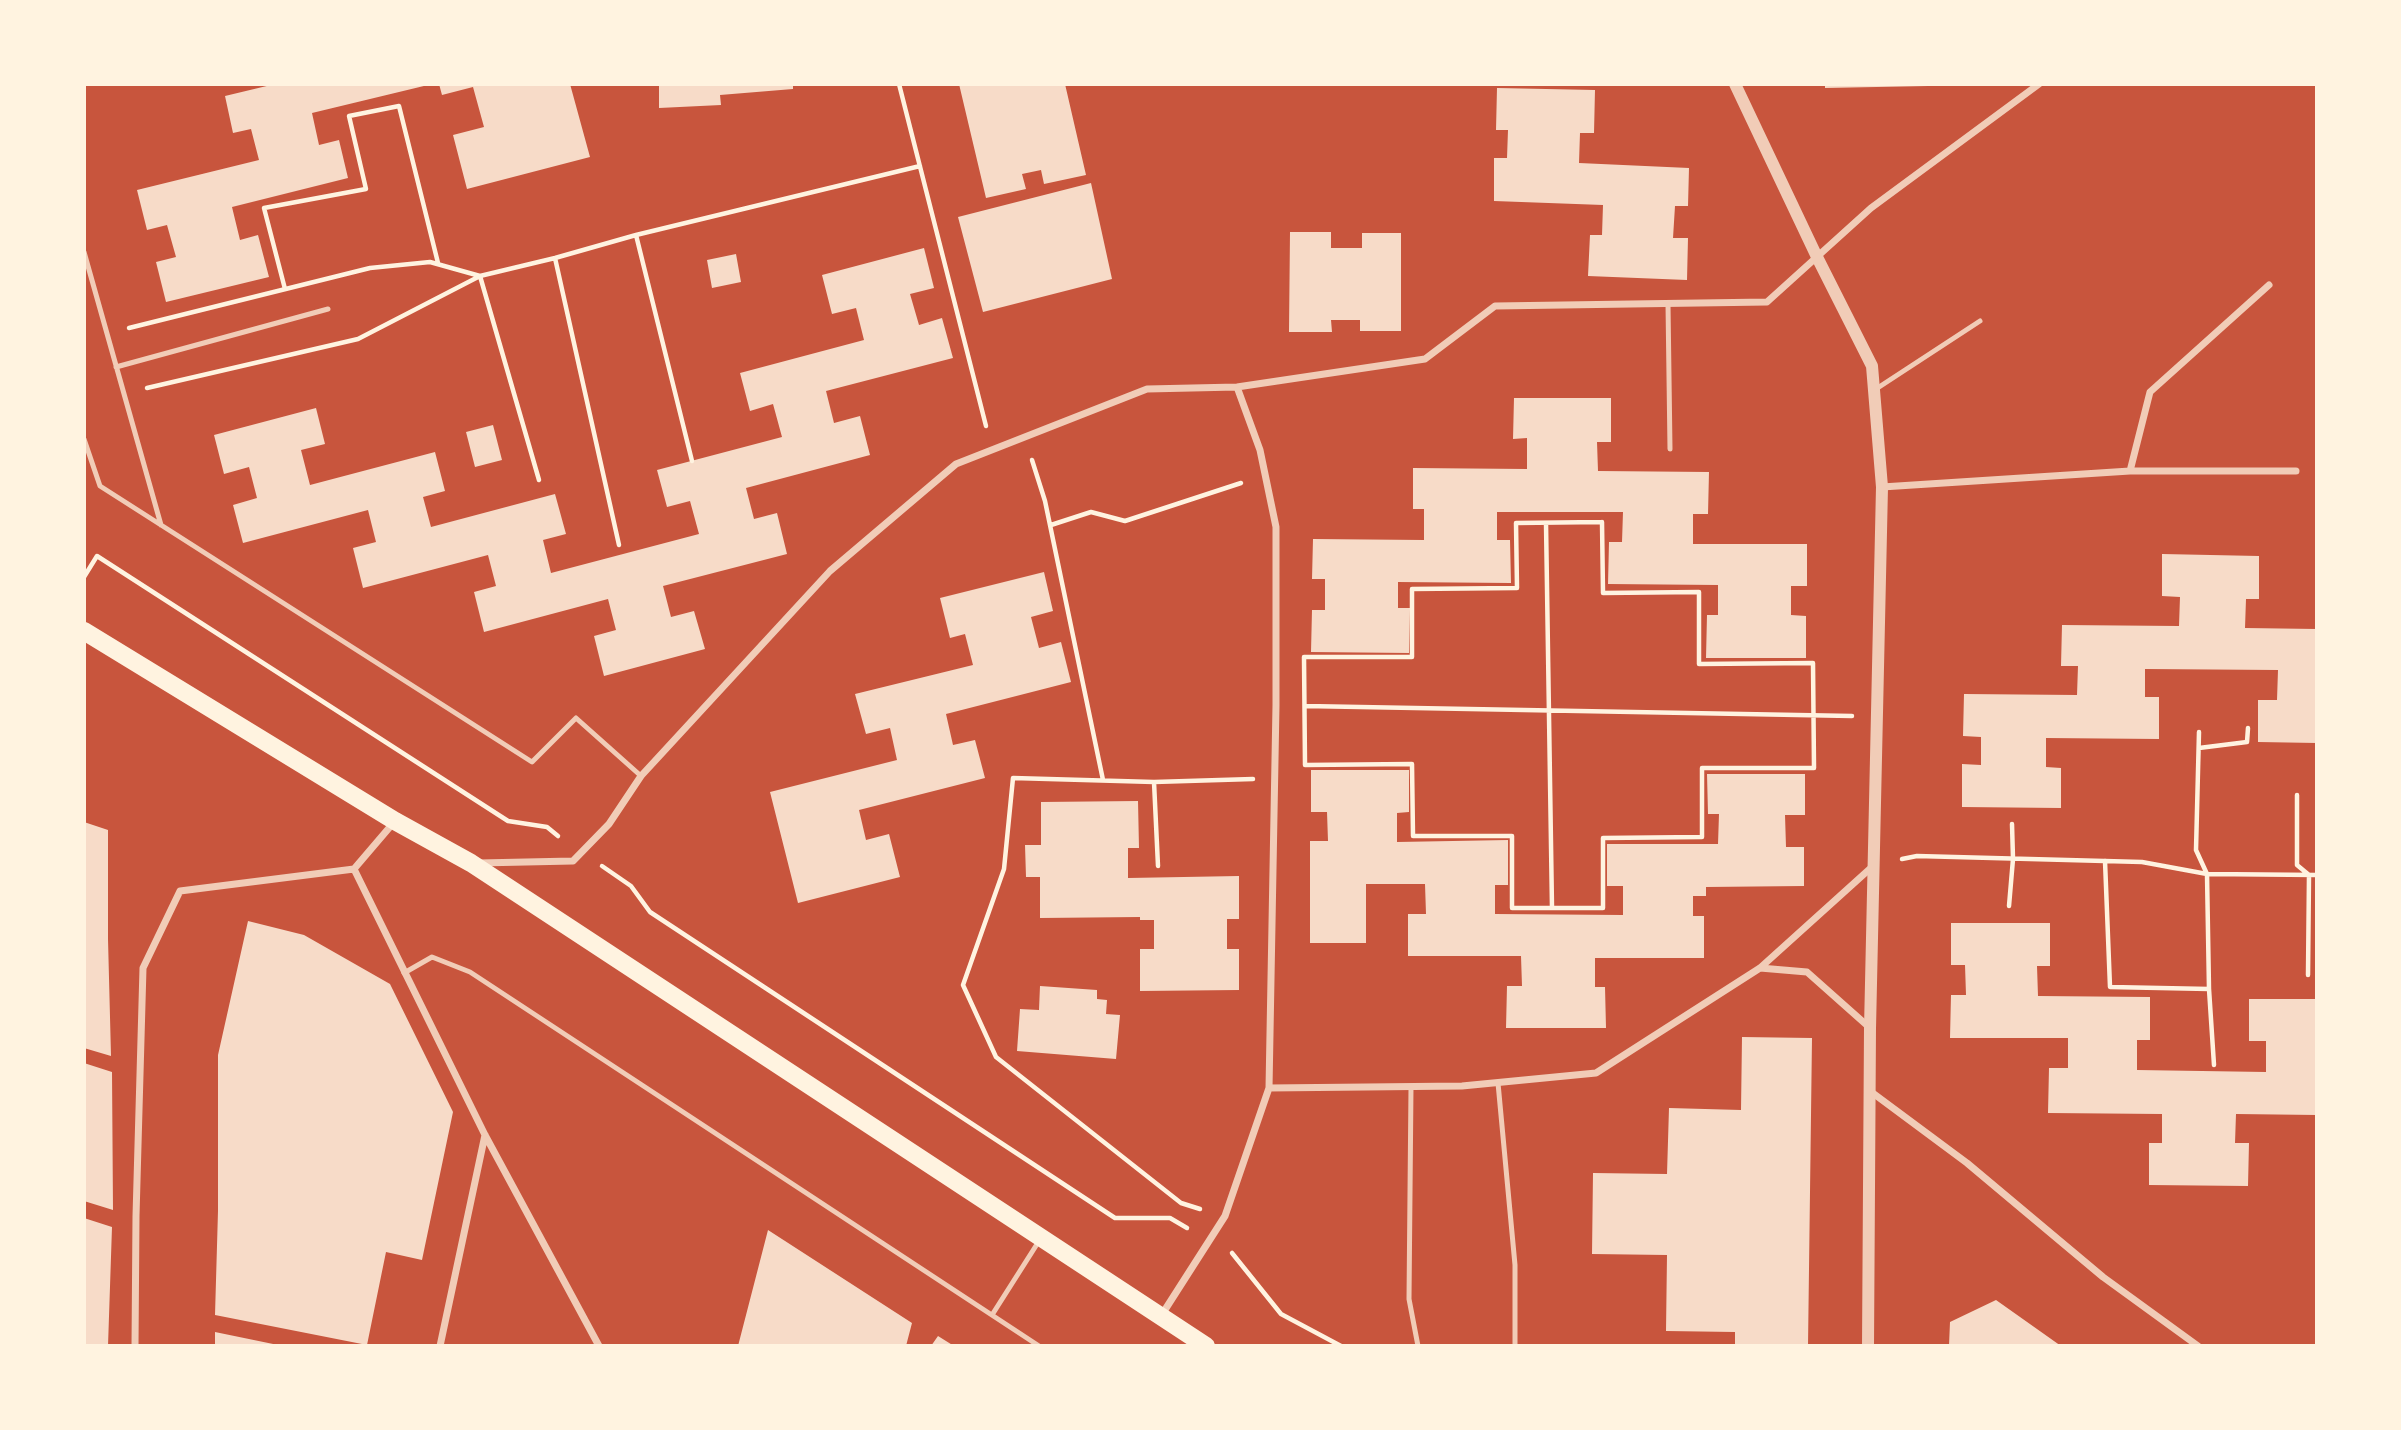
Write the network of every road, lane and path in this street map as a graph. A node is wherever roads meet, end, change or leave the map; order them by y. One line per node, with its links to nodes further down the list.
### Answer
1 (900, 84): 4 (path)
2 (1735, 84): 7 (street)
3 (2039, 84): 7 (street)
4 (920, 166): 5 (path); 24 (path)
5 (636, 235): 8 (path); 25 (path)
6 (84, 252): 16 (lane)
7 (1817, 257): 13 (street); 19 (street)
8 (555, 258): 10 (path); 34 (path)
9 (439, 264): 10 (path); 12 (path); 12 (path)
10 (480, 276): 20 (path); 29 (path)
11 (2269, 285): 26 (street)
12 (285, 289): 16 (path)
13 (1668, 304): 18 (street); 23 (lane)
14 (328, 309): 17 (lane)
15 (1980, 321): 19 (lane)
16 (107, 334): 17 (lane)
17 (116, 368): 20 (lane)
18 (1237, 387): 21 (street); 28 (street)
19 (1874, 391): 30 (street)
20 (124, 394): 32 (lane)
21 (1025, 437): 24 (street); 33 (path)
22 (84, 439): 32 (lane)
23 (1670, 449)
24 (992, 450): 45 (street)
25 (692, 461)
26 (2130, 471): 27 (street); 30 (street)
27 (2297, 471)
28 (1265, 475): 33 (path); 37 (street)
29 (539, 480)
30 (1882, 487): 41 (street)
31 (1546, 523): 38 (path); 39 (path); 40 (path)
32 (161, 525): 45 (lane)
33 (1051, 525): 47 (path)
34 (619, 545)
35 (84, 577): 52 (path)
36 (84, 631): 50 (main road)
37 (1276, 705): 38 (path); 46 (street)
38 (1304, 706): 39 (path); 63 (path)
39 (1549, 710): 40 (path); 63 (path)
40 (1814, 715): 41 (path); 63 (path)
41 (1878, 717): 56 (street)
42 (2248, 728): 44 (path)
43 (2199, 733): 44 (path)
44 (2199, 748): 59 (path)
45 (640, 776): 52 (street)
46 (1275, 779): 48 (path); 72 (street)
47 (1103, 780): 48 (path); 75 (path)
48 (1154, 782): 57 (path)
49 (2297, 795): 60 (path)
50 (395, 821): 55 (main road); 58 (street)
51 (2012, 824): 53 (path)
52 (581, 852): 55 (street); 77 (path)
53 (2013, 859): 54 (path); 56 (path); 62 (path)
54 (2105, 861): 59 (path); 67 (path)
55 (471, 863): 76 (main road)
56 (1873, 865): 64 (street); 68 (street)
57 (1158, 866)
58 (354, 869): 65 (street); 80 (street)
59 (2207, 874): 60 (path); 67 (path)
60 (2309, 875): 61 (path); 66 (path)
61 (2317, 875)
62 (2009, 906)
63 (1552, 908)
64 (1760, 968): 68 (street); 70 (street)
65 (404, 972): 74 (street); 78 (lane)
66 (2308, 975)
67 (2209, 989): 69 (path)
68 (1870, 1028): 73 (street)
69 (2214, 1065)
70 (1498, 1083): 71 (street); 87 (lane)
71 (1411, 1087): 72 (street); 86 (lane)
72 (1269, 1088): 75 (street)
73 (1870, 1091): 88 (street); 89 (street)
74 (485, 1135): 81 (street); 82 (street)
75 (1225, 1216): 77 (street)
76 (1041, 1237): 78 (lane); 79 (main road)
77 (1209, 1241): 79 (street); 85 (path)
78 (992, 1315): 83 (lane)
79 (1160, 1317): 84 (main road)
80 (135, 1346)
81 (440, 1346)
82 (599, 1346)
83 (1039, 1346)
84 (1206, 1346)
85 (1341, 1346)
86 (1418, 1346)
87 (1515, 1346)
88 (1868, 1346)
89 (2198, 1346)

